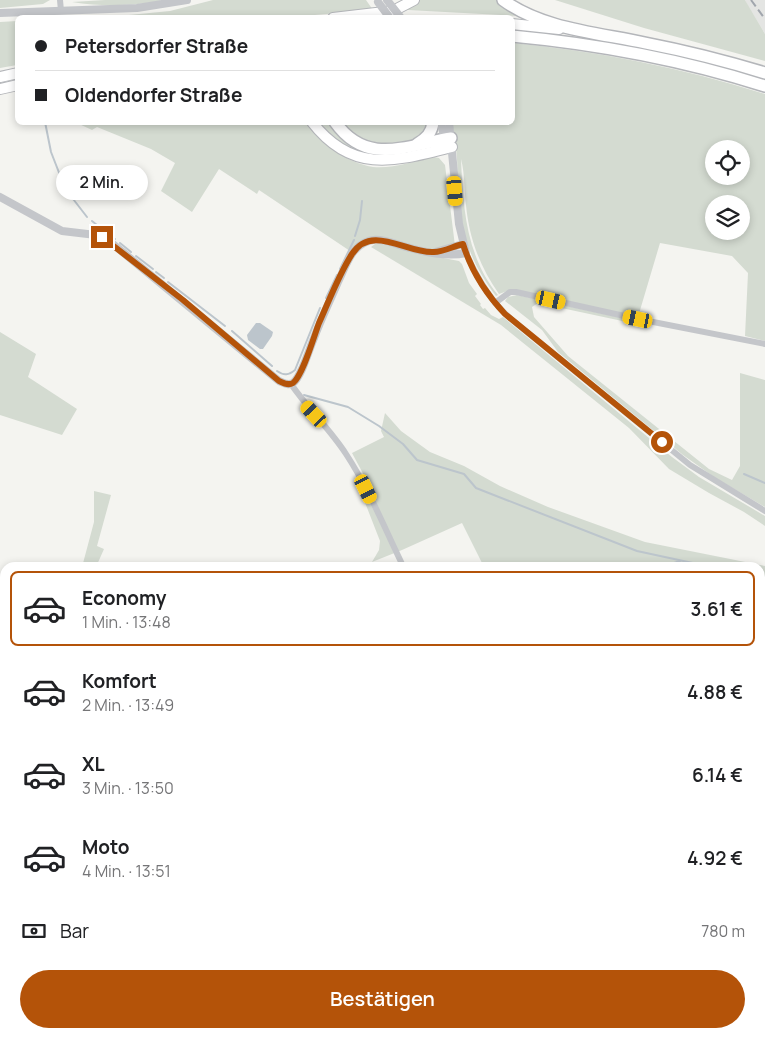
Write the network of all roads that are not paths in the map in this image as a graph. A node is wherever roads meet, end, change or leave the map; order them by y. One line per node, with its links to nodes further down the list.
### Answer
1 (60, 0): 7 (street)
2 (187, 0): 7 (street)
3 (387, 0): 11 (street, bridge)
4 (414, 0): 9 (highway)
5 (503, 0): 13 (highway)
6 (377, 1): 10 (street, bridge)
7 (61, 11): 8 (street)
8 (0, 13)
9 (359, 15)
10 (388, 15)
11 (399, 15)
12 (515, 24): 13 (highway)
13 (579, 31): 15 (highway)
14 (515, 36): 19 (highway)
15 (765, 73)
16 (15, 74): 17 (highway)
17 (0, 77)
18 (15, 86): 20 (highway)
19 (765, 86)
20 (0, 89)
21 (314, 125): 26 (highway)
22 (338, 125): 27 (highway)
23 (432, 125): 27 (highway)
24 (442, 125): 26 (street)
25 (449, 125): 26 (street)
26 (448, 143): 27 (highway); 29 (street)
27 (413, 146)
28 (0, 197): 34 (street)
29 (463, 244): 30 (street); 31 (street)
30 (434, 252): 31 (street); 34 (street)
31 (466, 253): 32 (street)
32 (495, 303): 33 (street); 35 (street)
33 (765, 344)
34 (291, 384): 36 (street)
35 (765, 511)
36 (401, 562)

